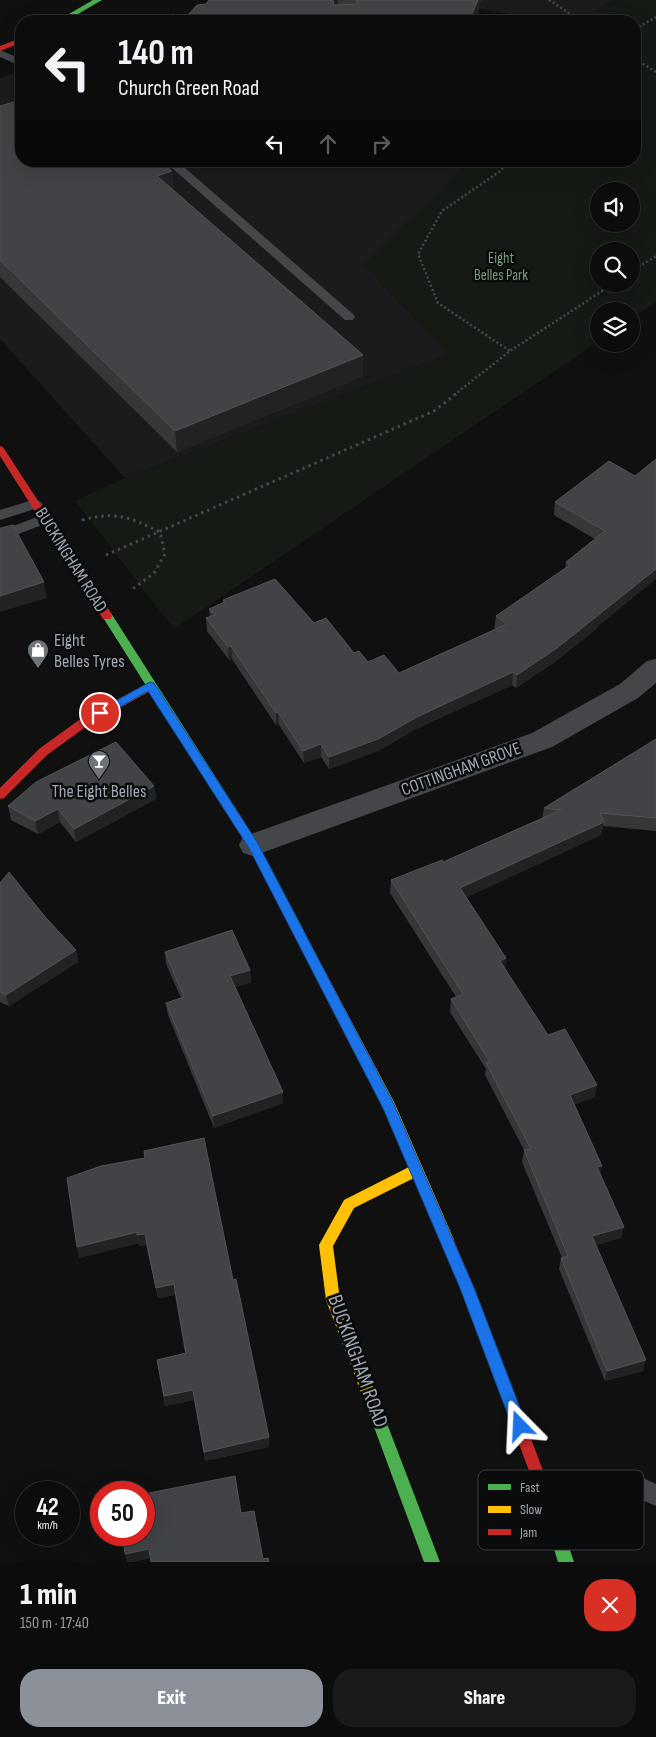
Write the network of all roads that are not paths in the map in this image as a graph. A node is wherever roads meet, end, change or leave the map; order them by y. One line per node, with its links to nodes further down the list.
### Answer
1 (93, 1): 2 (main road)
2 (73, 15)
3 (15, 43): 4 (main road)
4 (0, 49)
5 (0, 53): 6 (lane)
6 (15, 60)
7 (177, 167): 8 (lane)
8 (349, 317)
9 (0, 449): 10 (main road, BUCKINGHAM ROAD)
10 (36, 504): 11 (lane); 12 (main road, BUCKINGHAM ROAD)
11 (0, 515)
12 (45, 519): 13 (lane); 15 (main road, BUCKINGHAM ROAD)
13 (0, 536)
14 (656, 668): 17 (street, COTTINGHAM GROVE)
15 (150, 686): 16 (main road); 17 (main road, BUCKINGHAM ROAD)
16 (0, 795)
17 (253, 845): 18 (main road, BUCKINGHAM ROAD)
18 (417, 1170): 19 (main road, BUCKINGHAM ROAD); 23 (main road, BUCKINGHAM ROAD)
19 (537, 1470)
20 (644, 1489): 21 (lane)
21 (656, 1495)
22 (562, 1550): 24 (main road, BUCKINGHAM ROAD)
23 (432, 1562)
24 (566, 1562)

